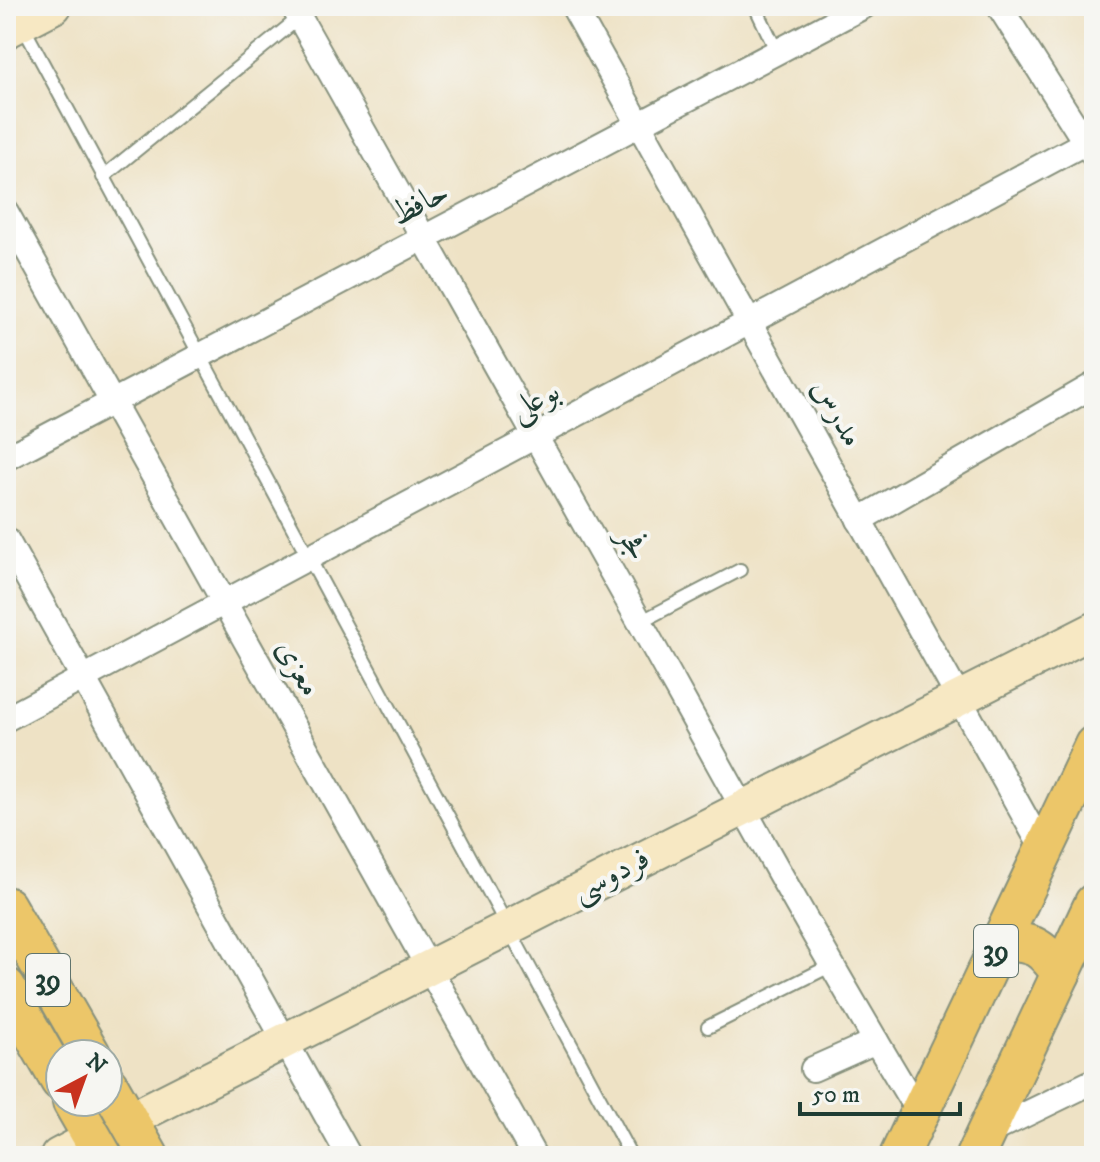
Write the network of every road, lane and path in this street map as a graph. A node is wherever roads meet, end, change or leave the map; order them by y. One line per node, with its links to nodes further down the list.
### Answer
1 (54, 6): 7 (main road)
2 (573, 6): 9 (street, مدرس)
3 (755, 6): 8 (lane)
4 (864, 6): 8 (street, حافظ)
5 (999, 6): 10 (street)
6 (296, 12): 11 (lane); 13 (street, فجر)
7 (13, 20): 11 (lane)
8 (777, 52): 9 (street, حافظ)
9 (639, 124): 13 (street, حافظ); 14 (street, مدرس)
10 (1091, 146): 14 (street, بوعلی)
11 (103, 177): 15 (lane)
12 (6, 212): 17 (street, معزی)
13 (425, 237): 15 (street, حافظ); 18 (street, فجر)
14 (751, 322): 18 (street, بوعلی); 20 (street, مدرس)
15 (201, 355): 17 (street, حافظ); 22 (lane)
16 (1094, 385): 20 (street)
17 (112, 402): 19 (street, حافظ); 24 (street, معزی)
18 (536, 436): 22 (street, بوعلی); 25 (street, فجر)
19 (6, 458)
20 (859, 520): 28 (street, مدرس)
21 (6, 539): 27 (street)
22 (308, 558): 24 (street, بوعلی); 35 (lane)
23 (740, 570): 25 (lane)
24 (224, 603): 27 (street, بوعلی); 38 (street, معزی)
25 (640, 622): 31 (street, فجر)
26 (1094, 630): 28 (main road, فردوسی)
27 (84, 678): 29 (street, بوعلی); 43 (street)
28 (959, 698): 31 (main road, فردوسی); 32 (street, مدرس)
29 (6, 719)
30 (1094, 745): 32 (main road, 39)
31 (743, 808): 35 (main road, فردوسی); 37 (street, فجر)
32 (1044, 851): 36 (main road, 39)
33 (6, 906): 42 (main road, 39)
34 (1091, 920): 39 (main road, 39)
35 (508, 927): 38 (main road, فردوسی); 58 (lane)
36 (1001, 941): 39 (main road); 49 (main road, 39)
37 (832, 965): 41 (lane); 44 (street, فجر)
38 (428, 967): 43 (main road, فردوسی); 57 (street, معزی)
39 (1061, 973): 52 (main road, 39)
40 (6, 987): 45 (main road, 39)
41 (708, 1027)
42 (82, 1038)
43 (284, 1041): 51 (main road, فردوسی); 56 (street)
44 (876, 1041): 46 (street); 49 (street, فجر)
45 (44, 1053)
46 (813, 1069)
47 (1094, 1081): 52 (street)
48 (124, 1111): 51 (main road)
49 (919, 1113): 59 (main road, 39)
50 (81, 1118): 53 (main road)
51 (129, 1120): 53 (main road); 55 (main road)
52 (980, 1145)
53 (98, 1147): 54 (main road)
54 (58, 1156)
55 (149, 1156)
56 (349, 1156)
57 (534, 1156)
58 (631, 1156)
59 (899, 1156)

